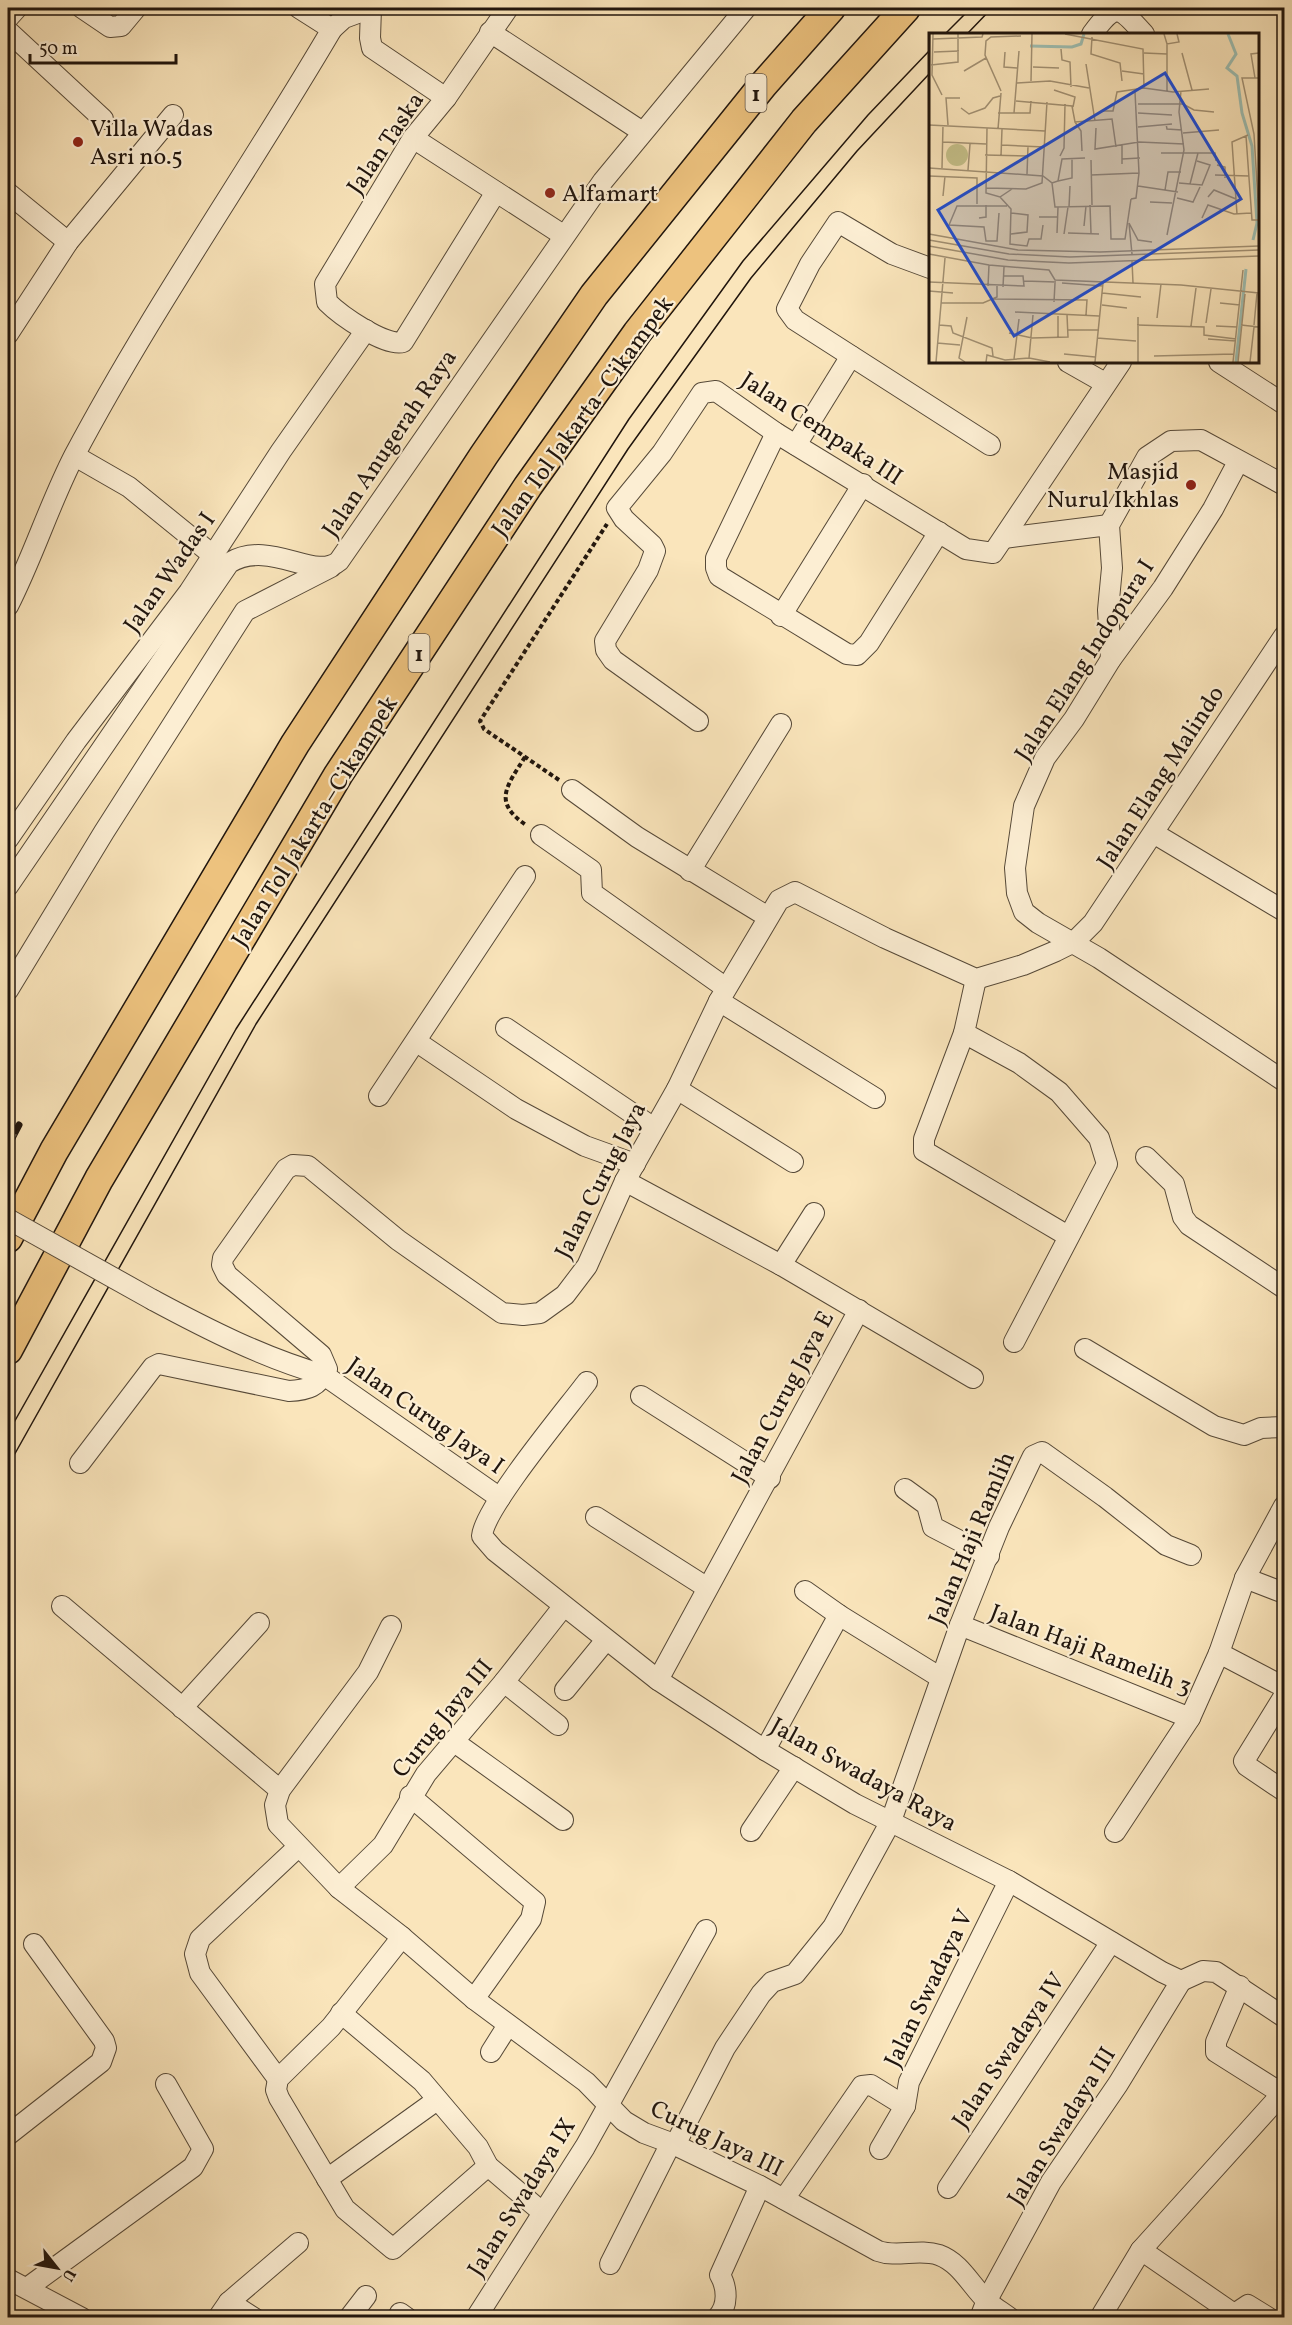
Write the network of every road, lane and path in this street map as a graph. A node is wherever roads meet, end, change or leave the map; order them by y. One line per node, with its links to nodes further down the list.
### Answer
1 (17, 8): 10 (street)
2 (82, 8): 3 (street)
3 (136, 8)
4 (299, 8): 11 (street)
5 (371, 8): 11 (street); 16 (street)
6 (508, 8): 13 (street, Jalan Taska)
7 (746, 8): 19 (street, Jalan Anugerah Raya)
8 (831, 8): 81 (highway, 1)
9 (906, 8): 87 (highway, Jalan Tol Jakarta–Cikampek / 1)
10 (8, 18)
11 (342, 18): 37 (street)
12 (8, 31): 18 (street)
13 (490, 32): 16 (street, Jalan Taska); 19 (street)
14 (1093, 33): 15 (street)
15 (1143, 33)
16 (446, 98): 20 (street, Jalan Taska)
17 (173, 115): 24 (street)
18 (103, 119)
19 (641, 131): 23 (street, Jalan Anugerah Raya)
20 (413, 138): 21 (street); 26 (street, Jalan Taska)
21 (496, 192): 23 (street); 26 (street)
22 (8, 193): 24 (street)
23 (563, 236): 46 (street, Jalan Anugerah Raya)
24 (68, 242): 27 (street)
25 (929, 268): 28 (street)
26 (366, 330): 45 (street, Jalan Wadas I)
27 (8, 334)
28 (851, 356): 35 (street); 36 (street)
29 (1070, 363): 32 (street)
30 (1120, 363): 32 (street)
31 (1221, 363): 33 (street)
32 (1105, 383): 44 (street)
33 (1284, 404)
34 (776, 433): 35 (street, Jalan Cempaka III); 41 (street, Jalan Cempaka III); 48 (street)
35 (796, 445): 39 (street, Jalan Cempaka III)
36 (990, 445)
37 (75, 456): 45 (street); 47 (street)
38 (1238, 462): 40 (street); 42 (street); 50 (street, Jalan Elang Indopura I)
39 (862, 484): 43 (street, Jalan Cempaka III); 48 (street)
40 (1284, 485)
41 (617, 508): 51 (street); 53 (path)
42 (1109, 525): 44 (street, Jalan Cempaka III); 50 (street)
43 (939, 532): 44 (street, Jalan Cempaka III); 48 (street)
44 (1004, 538)
45 (214, 556): 57 (street, Jalan Wadas I)
46 (331, 567): 60 (street, Jalan Anugerah Raya); 65 (street)
47 (8, 606)
48 (781, 616)
49 (1284, 636): 55 (street, Jalan Elang Malindo)
50 (1111, 659): 63 (street, Jalan Elang Indopura I)
51 (698, 721)
52 (781, 724): 58 (street)
53 (525, 757): 54 (path); 56 (path)
54 (572, 790): 58 (street)
55 (1155, 834): 61 (street); 63 (street, Jalan Elang Malindo)
56 (541, 835): 66 (street)
57 (8, 839)
58 (690, 871): 62 (street)
59 (525, 876): 69 (street)
60 (8, 886)
61 (1284, 911)
62 (768, 917): 64 (street, Jalan Curug Jaya); 66 (street, Jalan Curug Jaya)
63 (1074, 942): 64 (street); 70 (street, Jalan Elang Indopura I)
64 (976, 979): 68 (street)
65 (8, 990)
66 (723, 995): 71 (street, Jalan Curug Jaya); 73 (street)
67 (506, 1028): 74 (street)
68 (964, 1033): 80 (street); 80 (street)
69 (417, 1042): 72 (street); 77 (street, Jalan Curug Jaya E)
70 (1284, 1081)
71 (677, 1089): 74 (street, Jalan Curug Jaya); 76 (street)
72 (379, 1096)
73 (875, 1098)
74 (654, 1128): 77 (street, Jalan Curug Jaya)
75 (1146, 1157): 83 (street)
76 (793, 1162)
77 (630, 1172): 82 (street, Jalan Curug Jaya E); 88 (street, Jalan Curug Jaya)
78 (814, 1213): 82 (street)
79 (8, 1220): 88 (street, Jalan Curug Jaya I, bridge)
80 (1068, 1236): 85 (street)
81 (8, 1238)
82 (781, 1265): 84 (street, Jalan Curug Jaya E)
83 (1284, 1288)
84 (859, 1310): 89 (street); 94 (street, Jalan Curug Jaya E)
85 (1014, 1342)
86 (1085, 1349): 92 (street)
87 (8, 1350)
88 (324, 1375): 93 (street); 96 (street, Jalan Curug Jaya I)
89 (973, 1378)
90 (587, 1382): 96 (street)
91 (641, 1396): 94 (street)
92 (1284, 1427)
93 (80, 1463)
94 (770, 1478): 102 (street, Jalan Curug Jaya E)
95 (905, 1490): 100 (street)
96 (500, 1498): 106 (street, Jalan Swadaya Raya)
97 (1284, 1506): 101 (street, Jalan Haji Ramelih 3)
98 (596, 1518): 102 (street)
99 (1191, 1555): 100 (street, Jalan Haji Ramlih)
100 (989, 1556): 109 (street, Jalan Haji Ramlih)
101 (1245, 1578): 104 (street); 112 (street, Jalan Haji Ramelih 3)
102 (706, 1587): 114 (street, Jalan Curug Jaya E)
103 (805, 1591): 107 (street)
104 (1284, 1593)
105 (62, 1606): 119 (street)
106 (563, 1607): 111 (street, Jalan Swadaya Raya); 115 (street, Curug Jaya III)
107 (838, 1615): 113 (street); 123 (street)
108 (259, 1623): 119 (street)
109 (960, 1625): 113 (street, Jalan Haji Ramlih); 120 (street, Jalan Haji Ramelih 3)
110 (391, 1626): 125 (street)
111 (606, 1640): 114 (street, Jalan Swadaya Raya); 117 (street)
112 (1219, 1653): 116 (street); 120 (street, Jalan Haji Ramelih 3)
113 (941, 1678): 129 (street, Jalan Haji Ramlih)
114 (658, 1680): 123 (street, Jalan Swadaya Raya)
115 (504, 1682): 121 (street); 122 (street, Curug Jaya III)
116 (1284, 1687)
117 (565, 1690)
118 (1284, 1696): 126 (street)
119 (182, 1708): 125 (street)
120 (1190, 1718): 131 (street)
121 (558, 1725)
122 (453, 1741): 127 (street, Curug Jaya III); 128 (street)
123 (765, 1750): 124 (street, Jalan Swadaya Raya)
124 (794, 1767): 129 (street, Jalan Swadaya Raya); 130 (street)
125 (280, 1790): 132 (street, Curug Jaya III)
126 (1284, 1791)
127 (410, 1796): 134 (street, Curug Jaya III); 141 (street)
128 (563, 1820)
129 (891, 1821): 133 (street, Jalan Swadaya Raya); 153 (street, Jalan Haji Ramlih)
130 (751, 1831)
131 (1115, 1832)
132 (298, 1847): 134 (street, Curug Jaya III); 146 (street)
133 (1009, 1881): 137 (street, Jalan Swadaya Raya); 151 (street, Jalan Swadaya V)
134 (339, 1888): 136 (street, Curug Jaya III)
135 (706, 1930): 150 (street, Jalan Swadaya IX)
136 (402, 1937): 141 (street, Curug Jaya III); 142 (street)
137 (1111, 1942): 139 (street, Jalan Swadaya Raya); 158 (street, Jalan Swadaya IV)
138 (34, 1944): 152 (street)
139 (1181, 1981): 140 (street); 167 (street, Jalan Swadaya III)
140 (1240, 1986): 143 (street); 148 (street)
141 (474, 1999): 144 (street, Curug Jaya III)
142 (341, 2013): 146 (street); 149 (street)
143 (1284, 2017)
144 (508, 2025): 145 (street); 150 (street, Curug Jaya III)
145 (491, 2052)
146 (278, 2079): 156 (street)
147 (166, 2084): 165 (street)
148 (1282, 2094): 162 (street)
149 (436, 2100): 155 (street); 156 (street)
150 (608, 2104): 153 (street, Curug Jaya III); 160 (street, Jalan Swadaya IX)
151 (905, 2106): 154 (street, Jalan Swadaya V); 159 (street)
152 (8, 2135)
153 (673, 2144): 157 (street, Curug Jaya III); 163 (street, Jalan Haji Ramlih)
154 (880, 2149)
155 (488, 2166): 156 (street); 160 (street)
156 (327, 2179)
157 (760, 2186): 159 (street, Curug Jaya III); 173 (street)
158 (948, 2188)
159 (784, 2199): 167 (street, Curug Jaya III)
160 (542, 2212): 172 (street, Jalan Swadaya IX)
161 (298, 2243): 168 (street)
162 (1141, 2250): 175 (street); 176 (street)
163 (610, 2264)
164 (8, 2279): 165 (street)
165 (27, 2288): 169 (street)
166 (366, 2296): 171 (street)
167 (983, 2309): 174 (street, Curug Jaya III)
168 (224, 2310): 170 (street)
169 (82, 2318)
170 (254, 2318)
171 (349, 2318)
172 (476, 2318)
173 (717, 2318)
174 (1010, 2318)
175 (1100, 2318)
176 (1269, 2318)

